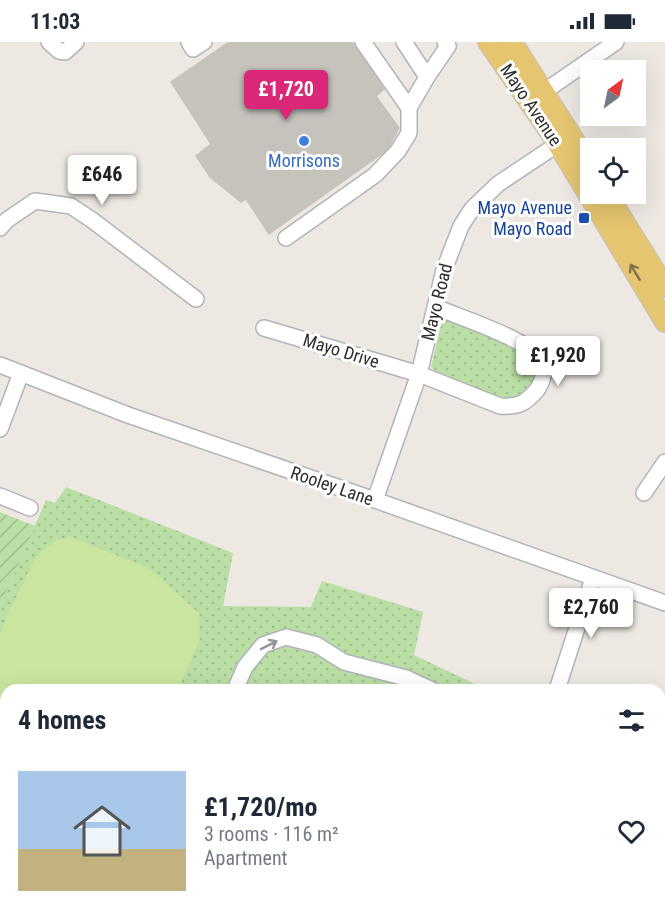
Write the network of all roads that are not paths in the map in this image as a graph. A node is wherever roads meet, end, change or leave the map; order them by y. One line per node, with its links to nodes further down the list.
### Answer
1 (50, 42): 2 (street)
2 (76, 42)
3 (189, 42): 4 (street)
4 (204, 42)
5 (363, 42): 13 (street)
6 (404, 42): 11 (street)
7 (445, 42): 11 (street)
8 (488, 42): 14 (main road, Mayo Avenue)
9 (512, 42): 12 (main road, Mayo Avenue)
10 (616, 42): 12 (street)
11 (427, 77): 13 (street)
12 (545, 91): 15 (main road, Mayo Avenue)
13 (409, 108): 18 (street)
14 (558, 144): 21 (street, Mayo Road); 22 (main road, Mayo Avenue, one-way to 14)
15 (580, 149)
16 (613, 204): 19 (main road)
17 (0, 228): 20 (street)
18 (286, 238)
19 (665, 287)
20 (196, 299)
21 (436, 307): 26 (street, Mayo Road); 26 (street, Mayo Drive)
22 (665, 322)
23 (264, 328): 26 (street, Mayo Drive)
24 (0, 365): 25 (street, Rooley Lane)
25 (21, 373): 27 (street); 31 (street, Rooley Lane)
26 (419, 374): 31 (street, Mayo Road)
27 (0, 429)
28 (665, 462): 29 (street)
29 (645, 493)
30 (0, 496): 32 (street)
31 (375, 500): 33 (street, Rooley Lane)
32 (30, 508)
33 (593, 578): 34 (street, Rooley Lane); 37 (street)
34 (665, 603)
35 (237, 684): 36 (street, one-way to 36)
36 (419, 684)
37 (559, 684)

